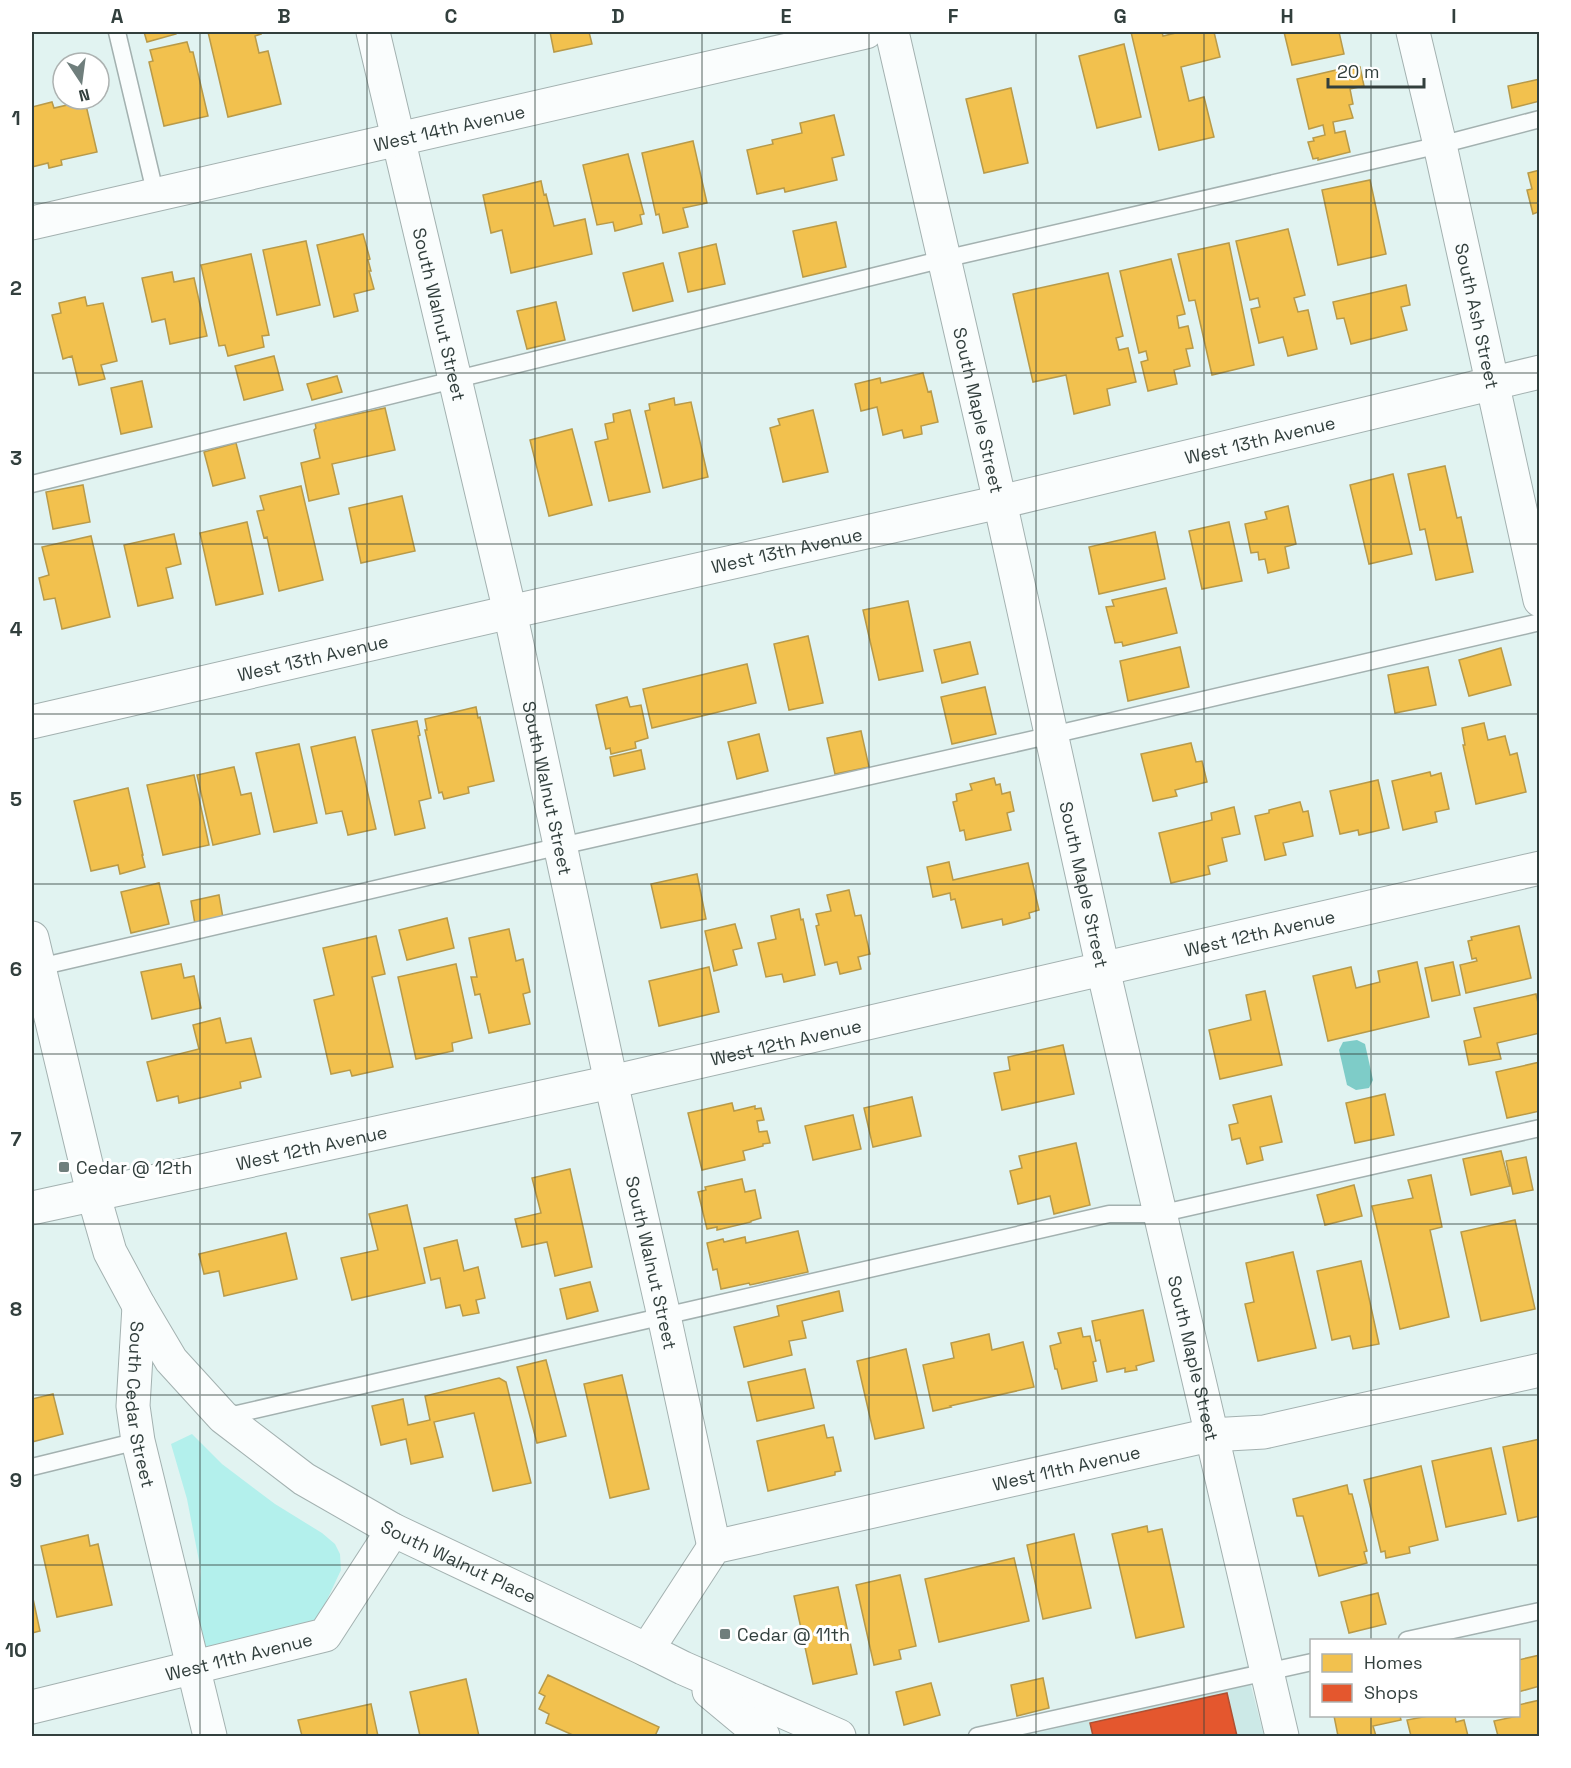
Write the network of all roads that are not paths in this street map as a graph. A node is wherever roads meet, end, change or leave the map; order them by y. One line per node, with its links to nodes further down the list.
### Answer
1 (117, 32): 9 (lane)
2 (374, 32): 7 (street, South Walnut Street)
3 (866, 32): 7 (street, West 14th Avenue)
4 (892, 32): 11 (street, South Maple Street)
5 (1413, 32): 8 (street, South Ash Street)
6 (1539, 119): 8 (lane)
7 (399, 140): 9 (street, West 14th Avenue); 13 (street, South Walnut Street)
8 (1440, 145): 11 (lane); 14 (street, South Ash Street)
9 (156, 196): 10 (street, West 14th Avenue)
10 (32, 223)
11 (945, 259): 13 (lane); 16 (street, South Maple Street)
12 (1539, 372): 14 (street, West 13th Avenue)
13 (455, 378): 15 (lane); 18 (street, South Walnut Street)
14 (1492, 383): 16 (street, West 13th Avenue); 17 (street, South Ash Street)
15 (32, 484)
16 (1000, 502): 18 (street, West 13th Avenue); 21 (street, South Maple Street)
17 (1539, 600)
18 (510, 612): 20 (street, West 13th Avenue); 22 (street, South Walnut Street)
19 (1539, 622): 21 (lane)
20 (32, 722)
21 (1052, 735): 22 (lane); 25 (street, South Maple Street)
22 (561, 846): 24 (lane); 26 (street, South Walnut Street)
23 (1539, 868): 25 (street, West 12th Avenue)
24 (34, 958): 28 (street, South Cedar Street)
25 (1103, 969): 26 (street, West 12th Avenue); 30 (street, South Maple Street)
26 (610, 1082): 28 (street, West 12th Avenue); 32 (street, South Walnut Street)
27 (1539, 1128): 30 (lane)
28 (93, 1193): 29 (street, West 12th Avenue); 31 (street, South Cedar Street)
29 (32, 1208)
30 (1160, 1214): 32 (lane); 35 (street, South Maple Street)
31 (139, 1306): 34 (street, South Walnut Place); 36 (street, South Cedar Street)
32 (664, 1316): 34 (lane); 39 (street, South Walnut Street)
33 (1539, 1370): 35 (street, West 11th Avenue)
34 (223, 1417): 38 (street, South Walnut Place)
35 (1210, 1435): 39 (street, West 11th Avenue); 46 (street, South Maple Street)
36 (138, 1441): 37 (lane); 44 (street, South Cedar Street)
37 (32, 1467)
38 (393, 1530): 42 (street, South Walnut Place); 44 (street, West 11th Avenue)
39 (714, 1546): 42 (street)
40 (1539, 1611): 41 (lane)
41 (1416, 1639)
42 (648, 1650): 45 (street, South Walnut Place)
43 (1310, 1662): 46 (lane)
44 (192, 1668): 47 (street, West 11th Avenue); 48 (street, South Cedar Street)
45 (683, 1668): 49 (street); 50 (street, South Walnut Place)
46 (1266, 1672): 51 (lane); 52 (street, South Maple Street)
47 (32, 1707)
48 (210, 1737)
49 (763, 1737)
50 (839, 1737)
51 (976, 1737)
52 (1282, 1737)

